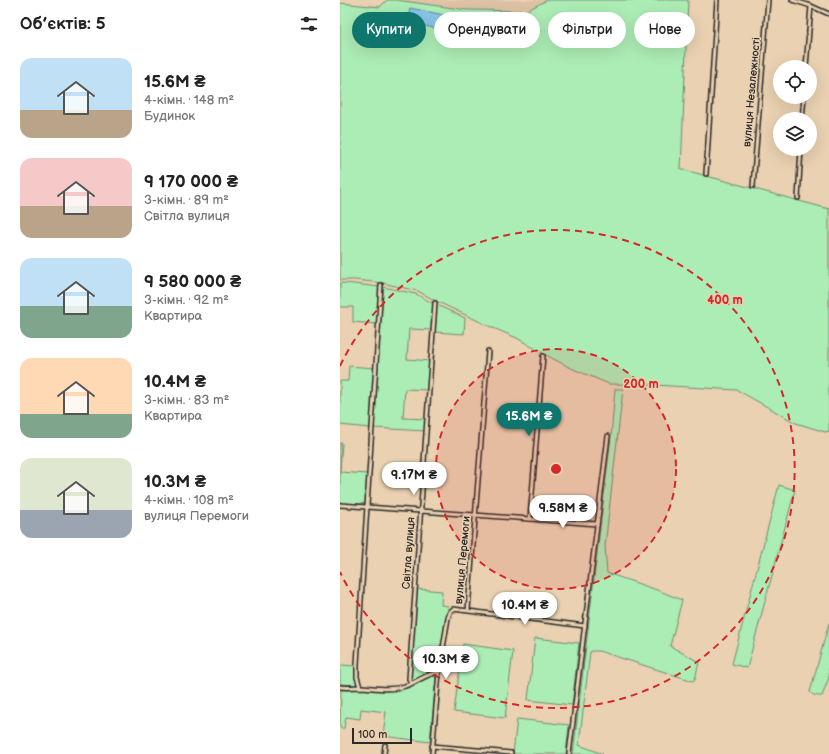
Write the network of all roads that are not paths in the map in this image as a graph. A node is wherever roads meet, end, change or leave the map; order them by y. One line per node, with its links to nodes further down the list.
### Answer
1 (717, 0): 8 (street)
2 (768, 0): 9 (street, вулиця Незалежності)
3 (792, 0): 4 (street)
4 (811, 6): 5 (street); 6 (street)
5 (829, 14)
6 (807, 60)
7 (800, 156): 10 (street)
8 (706, 174)
9 (753, 186)
10 (798, 198)
11 (381, 285): 17 (street)
12 (435, 303): 18 (street, Світла вулиця)
13 (488, 351): 19 (street, вулиця Перемоги)
14 (543, 356): 20 (street)
15 (608, 436): 21 (street)
16 (340, 505): 17 (street)
17 (366, 507): 18 (street); 27 (street)
18 (420, 511): 19 (street); 25 (street, Світла вулиця)
19 (476, 515): 20 (street); 22 (street, вулиця Перемоги)
20 (530, 519): 21 (street)
21 (597, 524): 23 (street)
22 (468, 610): 23 (street); 24 (street, вулиця Перемоги)
23 (585, 626): 33 (street)
24 (439, 672): 25 (street); 29 (street, вулиця Перемоги)
25 (412, 683): 27 (street)
26 (340, 687): 27 (street)
27 (360, 687)
28 (385, 745): 31 (street)
29 (432, 746): 30 (street); 32 (street, вулиця Перемоги)
30 (511, 753)
31 (384, 754)
32 (432, 754)
33 (569, 754)

